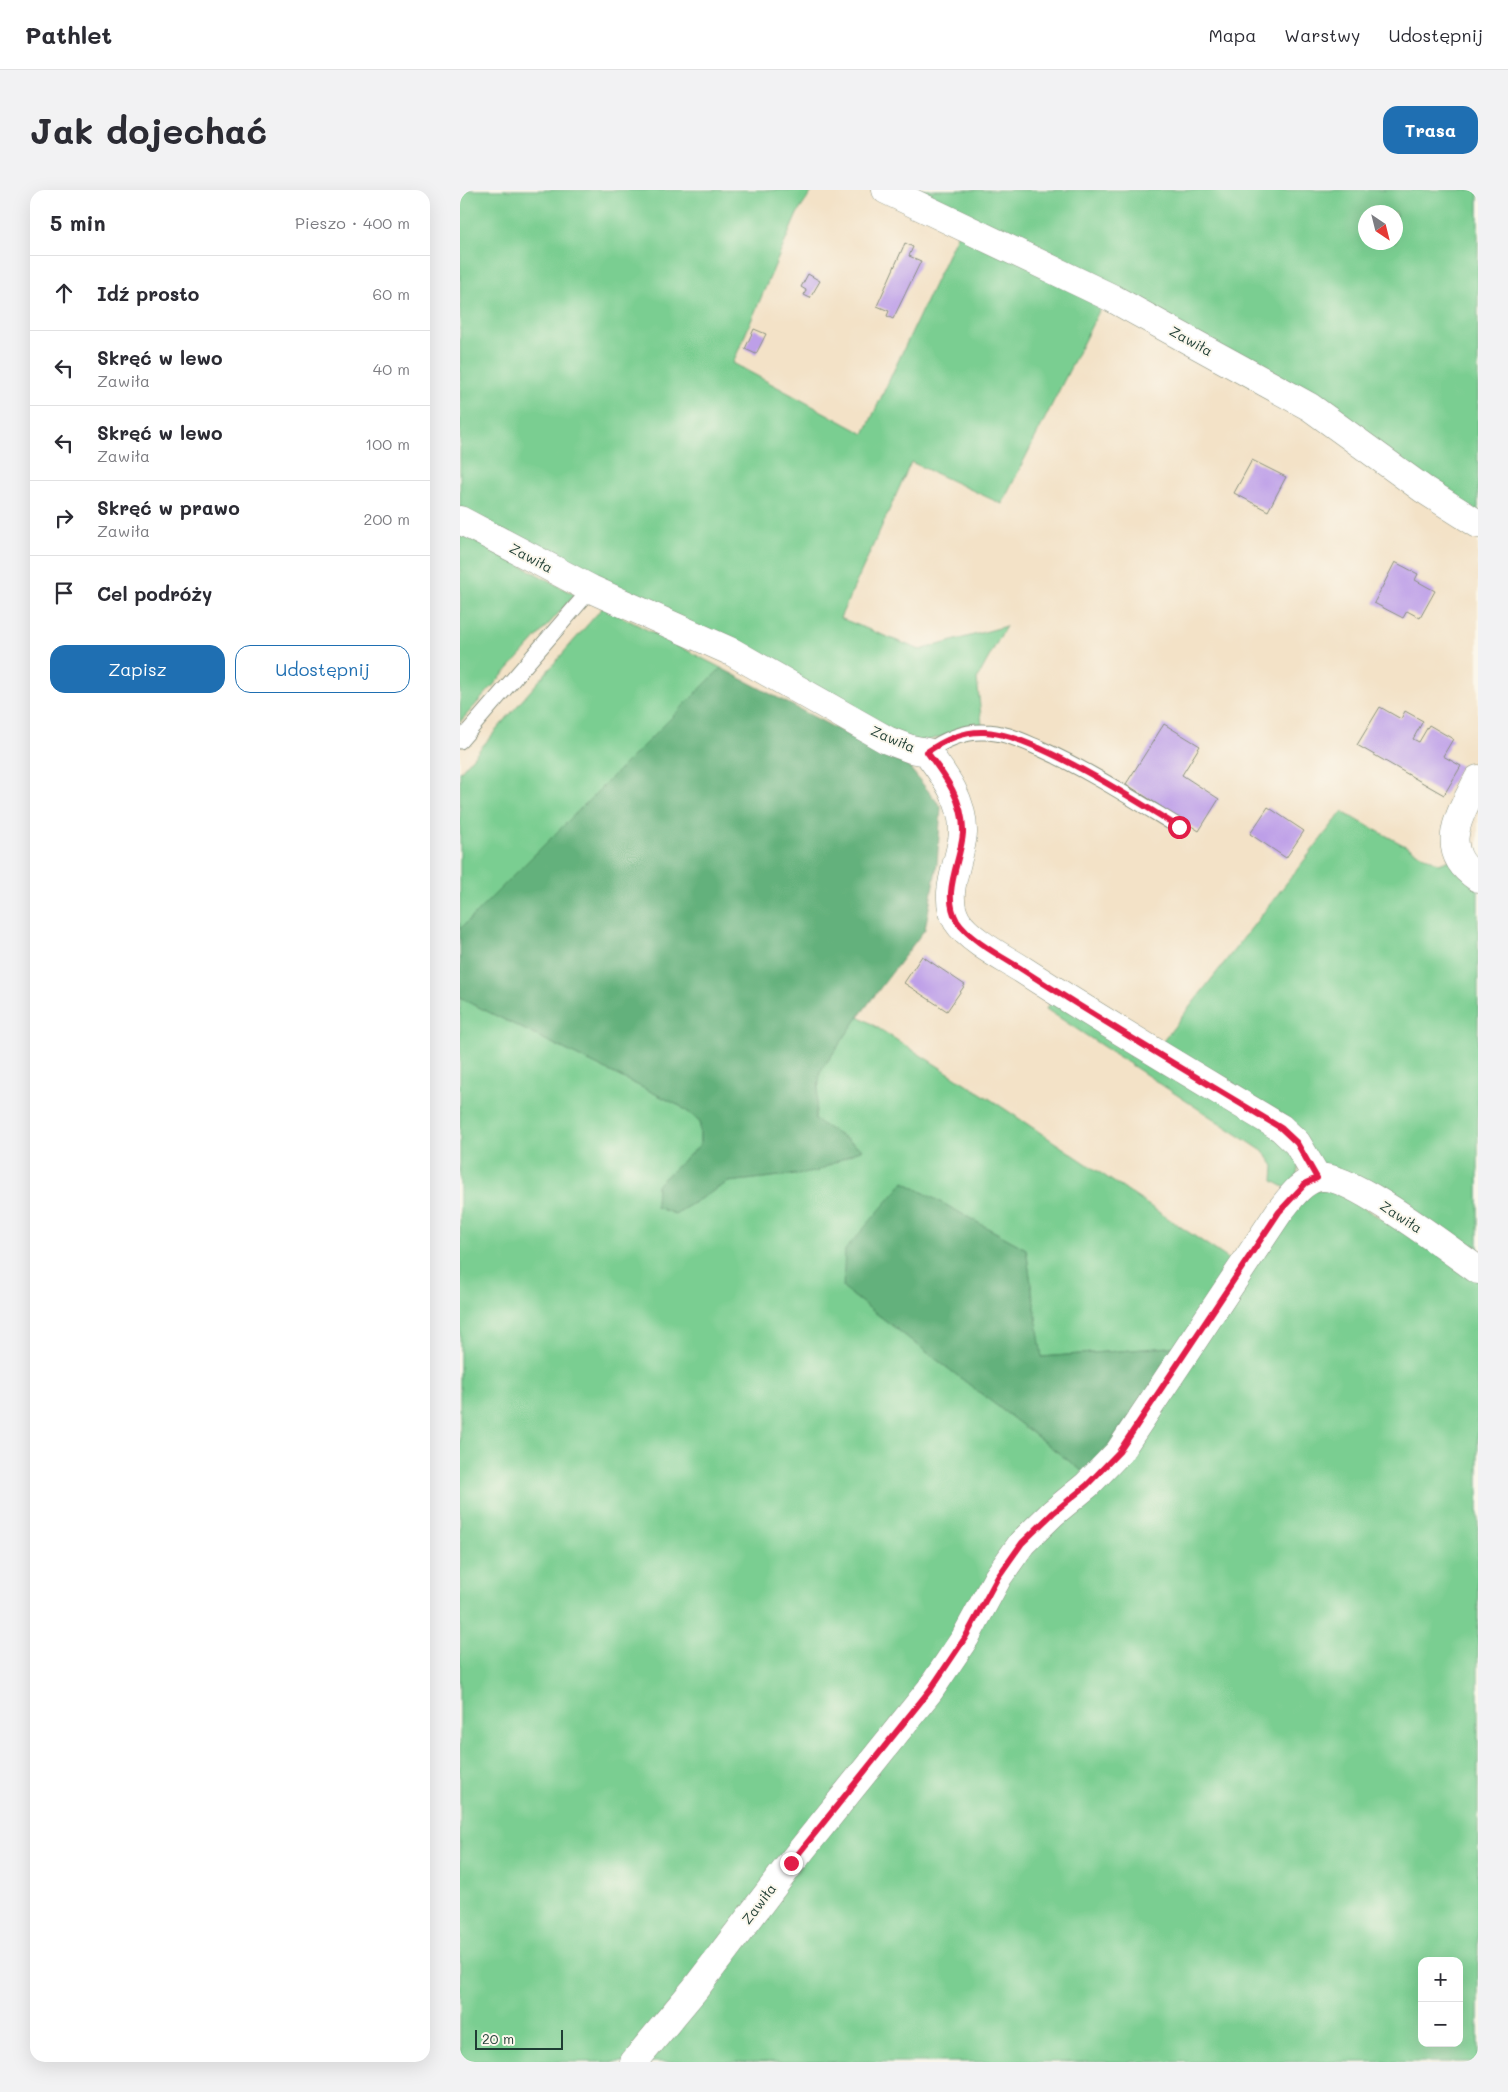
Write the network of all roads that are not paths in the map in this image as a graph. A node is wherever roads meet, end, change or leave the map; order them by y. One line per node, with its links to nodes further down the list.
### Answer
1 (886, 190): 3 (street, Zawiła)
2 (460, 520): 4 (street, Zawiła)
3 (1478, 524)
4 (591, 589): 5 (lane); 6 (street, Zawiła)
5 (460, 741)
6 (927, 752): 8 (lane); 10 (street, Zawiła)
7 (1478, 779): 9 (street)
8 (1179, 827)
9 (1478, 878)
10 (1317, 1178): 11 (street, Zawiła); 12 (street, Zawiła)
11 (1478, 1270)
12 (634, 2062)

